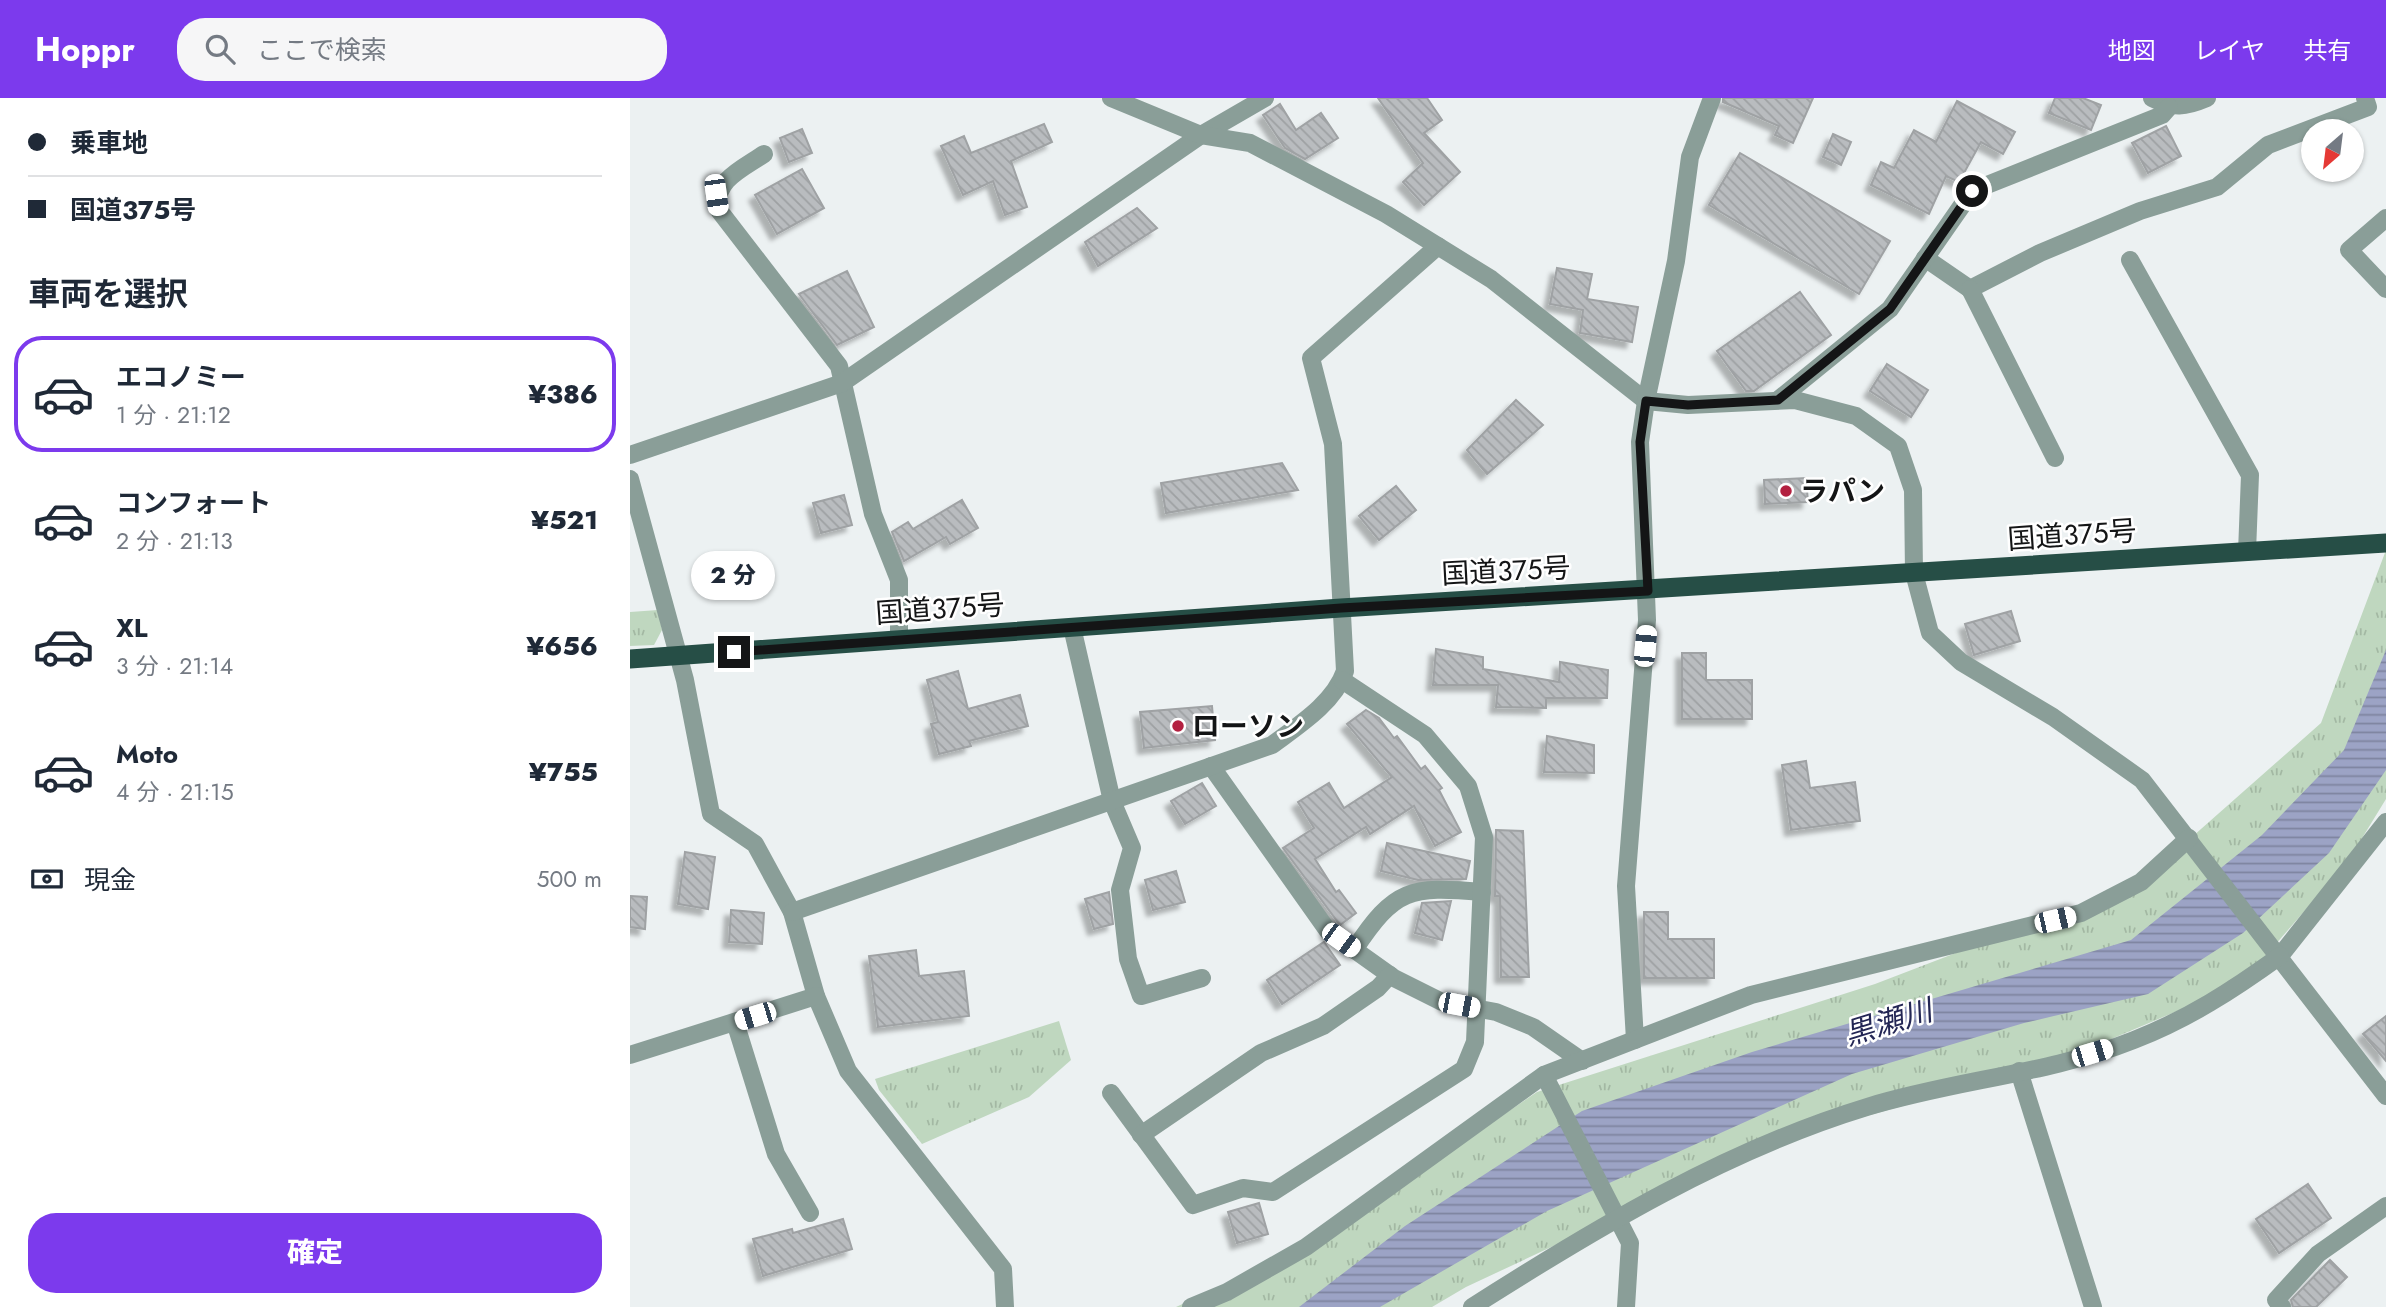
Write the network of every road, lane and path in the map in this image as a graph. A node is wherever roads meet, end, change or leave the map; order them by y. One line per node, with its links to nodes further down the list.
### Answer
1 (1111, 98): 8 (street)
2 (1265, 98): 8 (street)
3 (1712, 98): 18 (street)
4 (2152, 98): 7 (street)
5 (2207, 98): 7 (street)
6 (2365, 98): 14 (street)
7 (2169, 107): 12 (street)
8 (1201, 135): 11 (street); 16 (street)
9 (764, 154): 16 (street)
10 (2386, 218): 15 (street)
11 (1438, 246): 18 (street); 26 (street)
12 (1925, 258): 14 (street); 17 (street)
13 (2130, 260): 23 (street)
14 (1970, 289): 20 (street)
15 (2386, 289)
16 (842, 383): 19 (street); 28 (street)
17 (1778, 400): 18 (street); 24 (street)
18 (1646, 401): 25 (street)
19 (630, 455)
20 (2055, 458)
21 (630, 479): 29 (street)
22 (2386, 543): 23 (highway, 国道375号)
23 (2247, 552): 24 (highway, 国道375号)
24 (1914, 573): 25 (highway, 国道375号); 35 (street)
25 (1648, 591): 26 (highway, 国道375号); 45 (street)
26 (1341, 608): 27 (highway, 国道375号); 31 (street)
27 (1072, 627): 28 (highway, 国道375号); 33 (street)
28 (899, 640): 29 (highway, 国道375号)
29 (679, 656): 30 (highway, 国道375号); 37 (street)
30 (630, 659)
31 (1342, 680): 32 (street); 36 (street)
32 (1211, 766): 33 (street); 38 (street)
33 (1112, 800): 37 (street); 41 (street)
34 (2386, 822): 39 (street)
35 (2189, 838): 39 (street); 45 (street)
36 (1482, 892): 38 (street); 43 (street)
37 (792, 912): 42 (street)
38 (1354, 950): 40 (street)
39 (2280, 956): 48 (street); 51 (street)
40 (1390, 975): 43 (street); 52 (street)
41 (1202, 978)
42 (816, 996): 44 (street); 56 (street)
43 (1477, 1008): 47 (street); 52 (street)
44 (735, 1022): 46 (street); 54 (street)
45 (1635, 1040): 47 (street)
46 (630, 1055)
47 (1582, 1061): 49 (street)
48 (2019, 1071): 55 (street); 60 (street)
49 (1548, 1082): 55 (street); 57 (street)
50 (1111, 1093): 52 (street)
51 (2386, 1096)
52 (1141, 1135)
53 (2386, 1206): 61 (street)
54 (810, 1213)
55 (1616, 1216): 58 (street); 59 (street)
56 (1005, 1307)
57 (1191, 1307)
58 (1472, 1307)
59 (1626, 1307)
60 (2093, 1307)
61 (2282, 1307)

